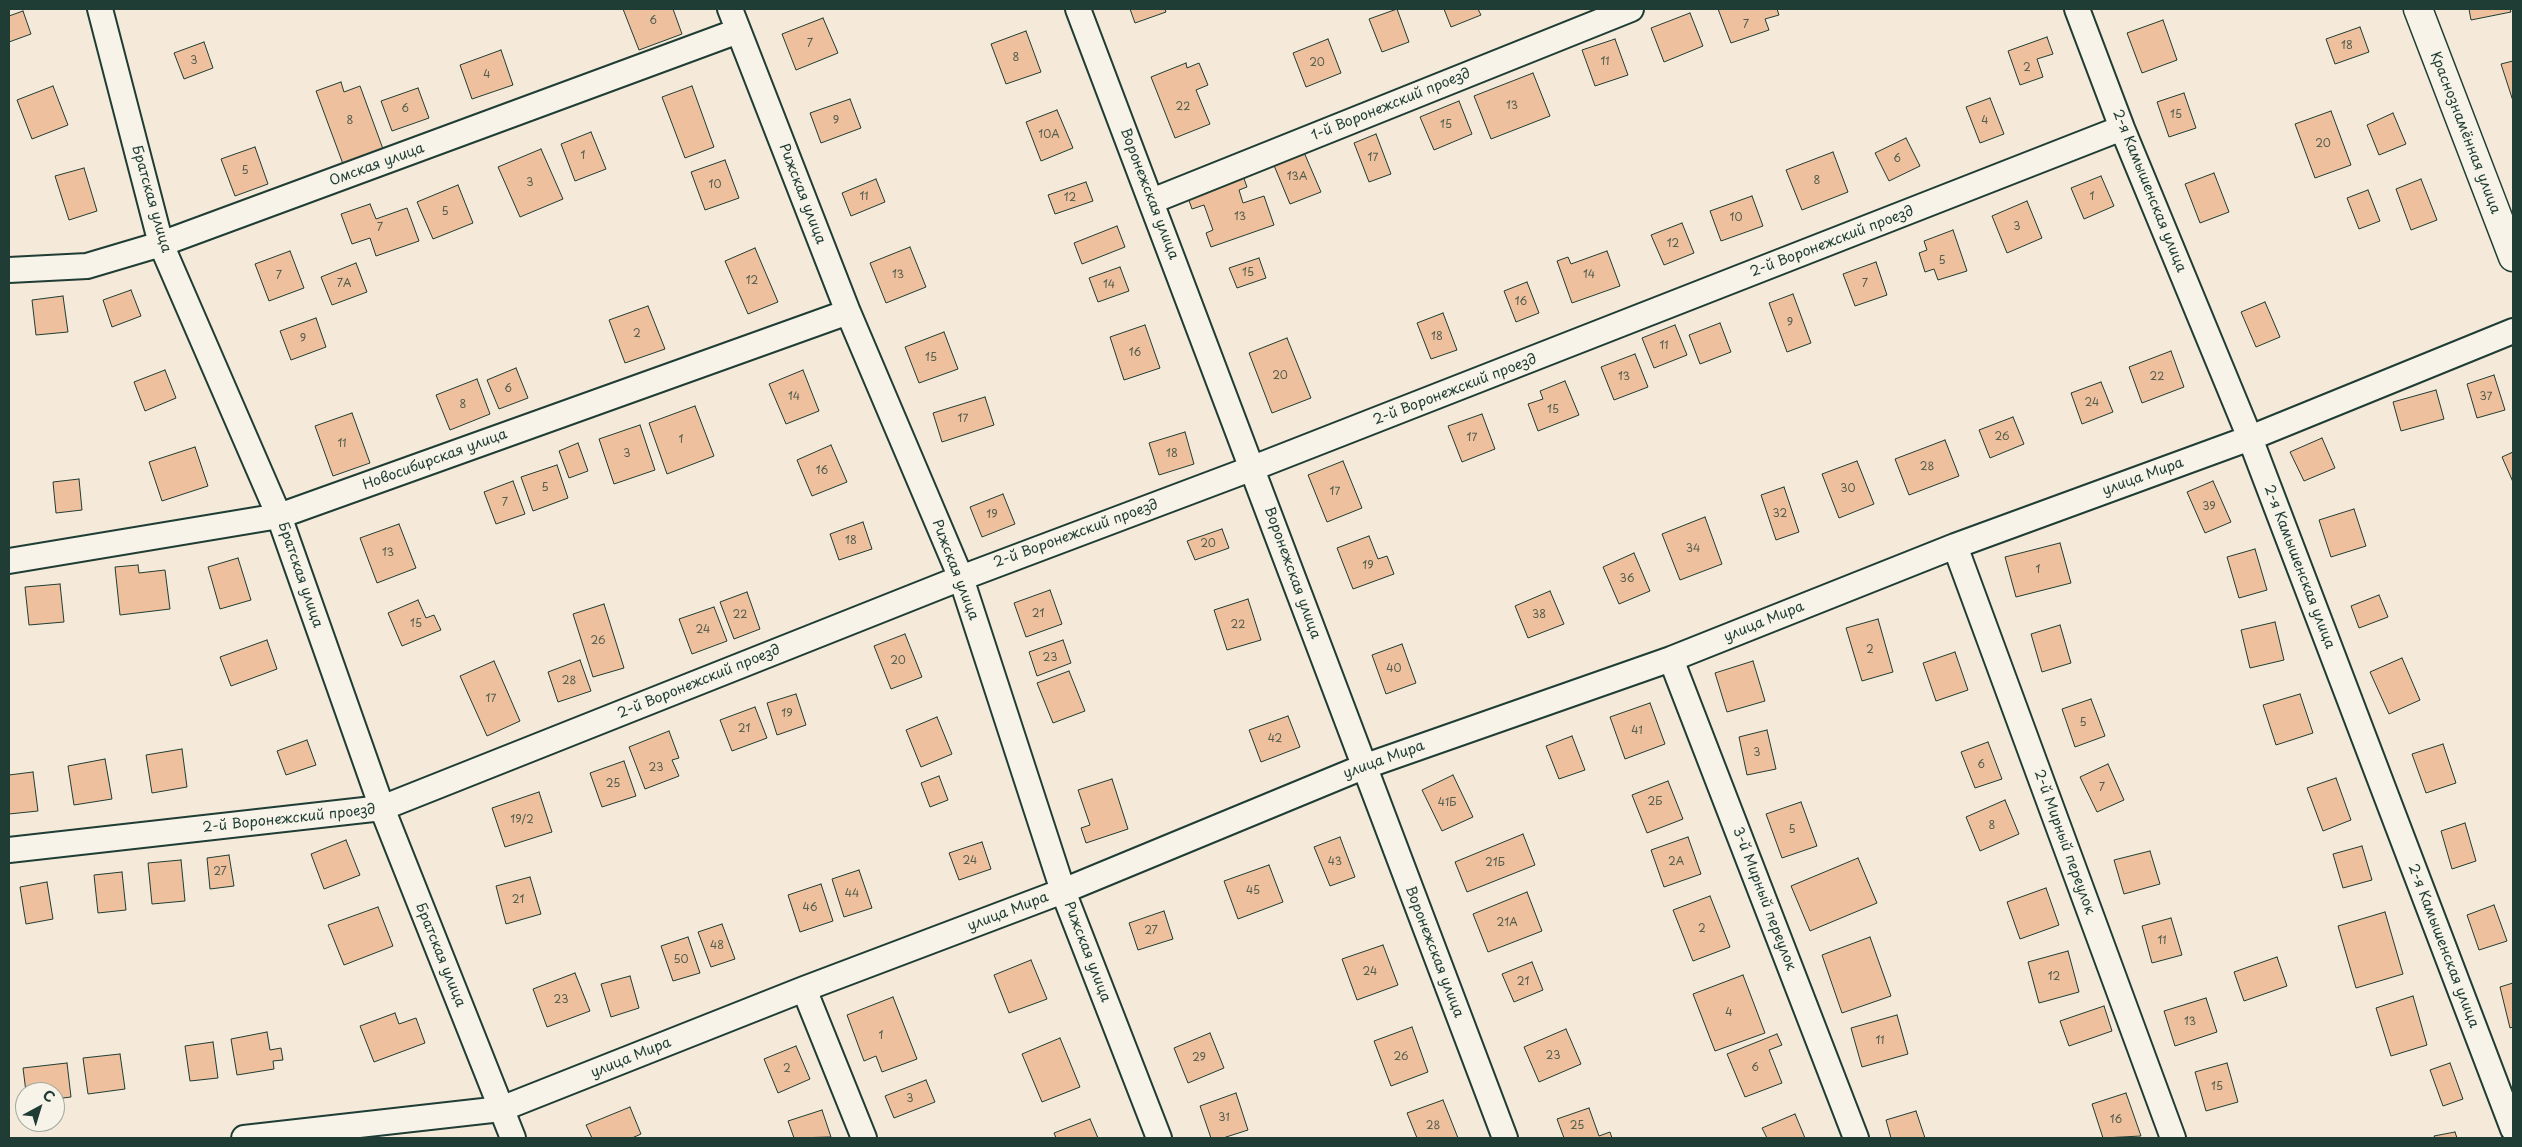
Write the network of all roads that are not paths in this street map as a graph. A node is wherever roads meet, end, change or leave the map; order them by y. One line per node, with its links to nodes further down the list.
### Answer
1 (100, 9): 10 (street, Братская улица)
2 (730, 9): 7 (street, Рижская улица)
3 (1078, 9): 9 (street, Воронежская улица)
4 (1631, 9): 9 (street, 1-й Воронежский проезд)
5 (2077, 9): 8 (street, 2-я Камышенская улица)
6 (2418, 9): 11 (street, Краснознамённая улица)
7 (738, 31): 10 (street, Омская улица); 13 (street, Рижская улица)
8 (2122, 128): 15 (street, 2-я Камышенская улица); 16 (street, 2-й Воронежский проезд)
9 (1152, 201): 16 (street, Воронежская улица)
10 (161, 244): 12 (street, Омская улица); 17 (street, Братская улица)
11 (2513, 258)
12 (9, 270)
13 (848, 312): 17 (street, Новосибирская улица); 20 (street, Рижская улица)
14 (2513, 331): 15 (street, улица Мира)
15 (2250, 438): 18 (street, улица Мира); 28 (street, 2-я Камышенская улица)
16 (1253, 468): 20 (street, 2-й Воронежский проезд); 22 (street, Воронежская улица)
17 (279, 516): 19 (street, Новосибирская улица); 23 (street, Братская улица)
18 (1955, 546): 21 (street, улица Мира); 35 (street, 2-й Мирный переулок)
19 (9, 561)
20 (961, 578): 23 (street, 2-й Воронежский проезд); 25 (street, Рижская улица)
21 (1671, 659): 22 (street, улица Мира); 34 (street, 3-й Мирный переулок)
22 (1363, 767): 25 (street, улица Мира); 33 (street, Воронежская улица)
23 (382, 808): 24 (street, 2-й Воронежский проезд); 27 (street, Братская улица)
24 (9, 850)
25 (1063, 891): 26 (street, улица Мира); 32 (street, Рижская улица)
26 (804, 989): 27 (street, улица Мира); 31 (street)
27 (501, 1109): 29 (street, улица Мира); 30 (street, Братская улица)
28 (2513, 1129)
29 (244, 1138)
30 (513, 1138)
31 (864, 1138)
32 (1159, 1138)
33 (1505, 1138)
34 (1856, 1138)
35 (2173, 1138)

